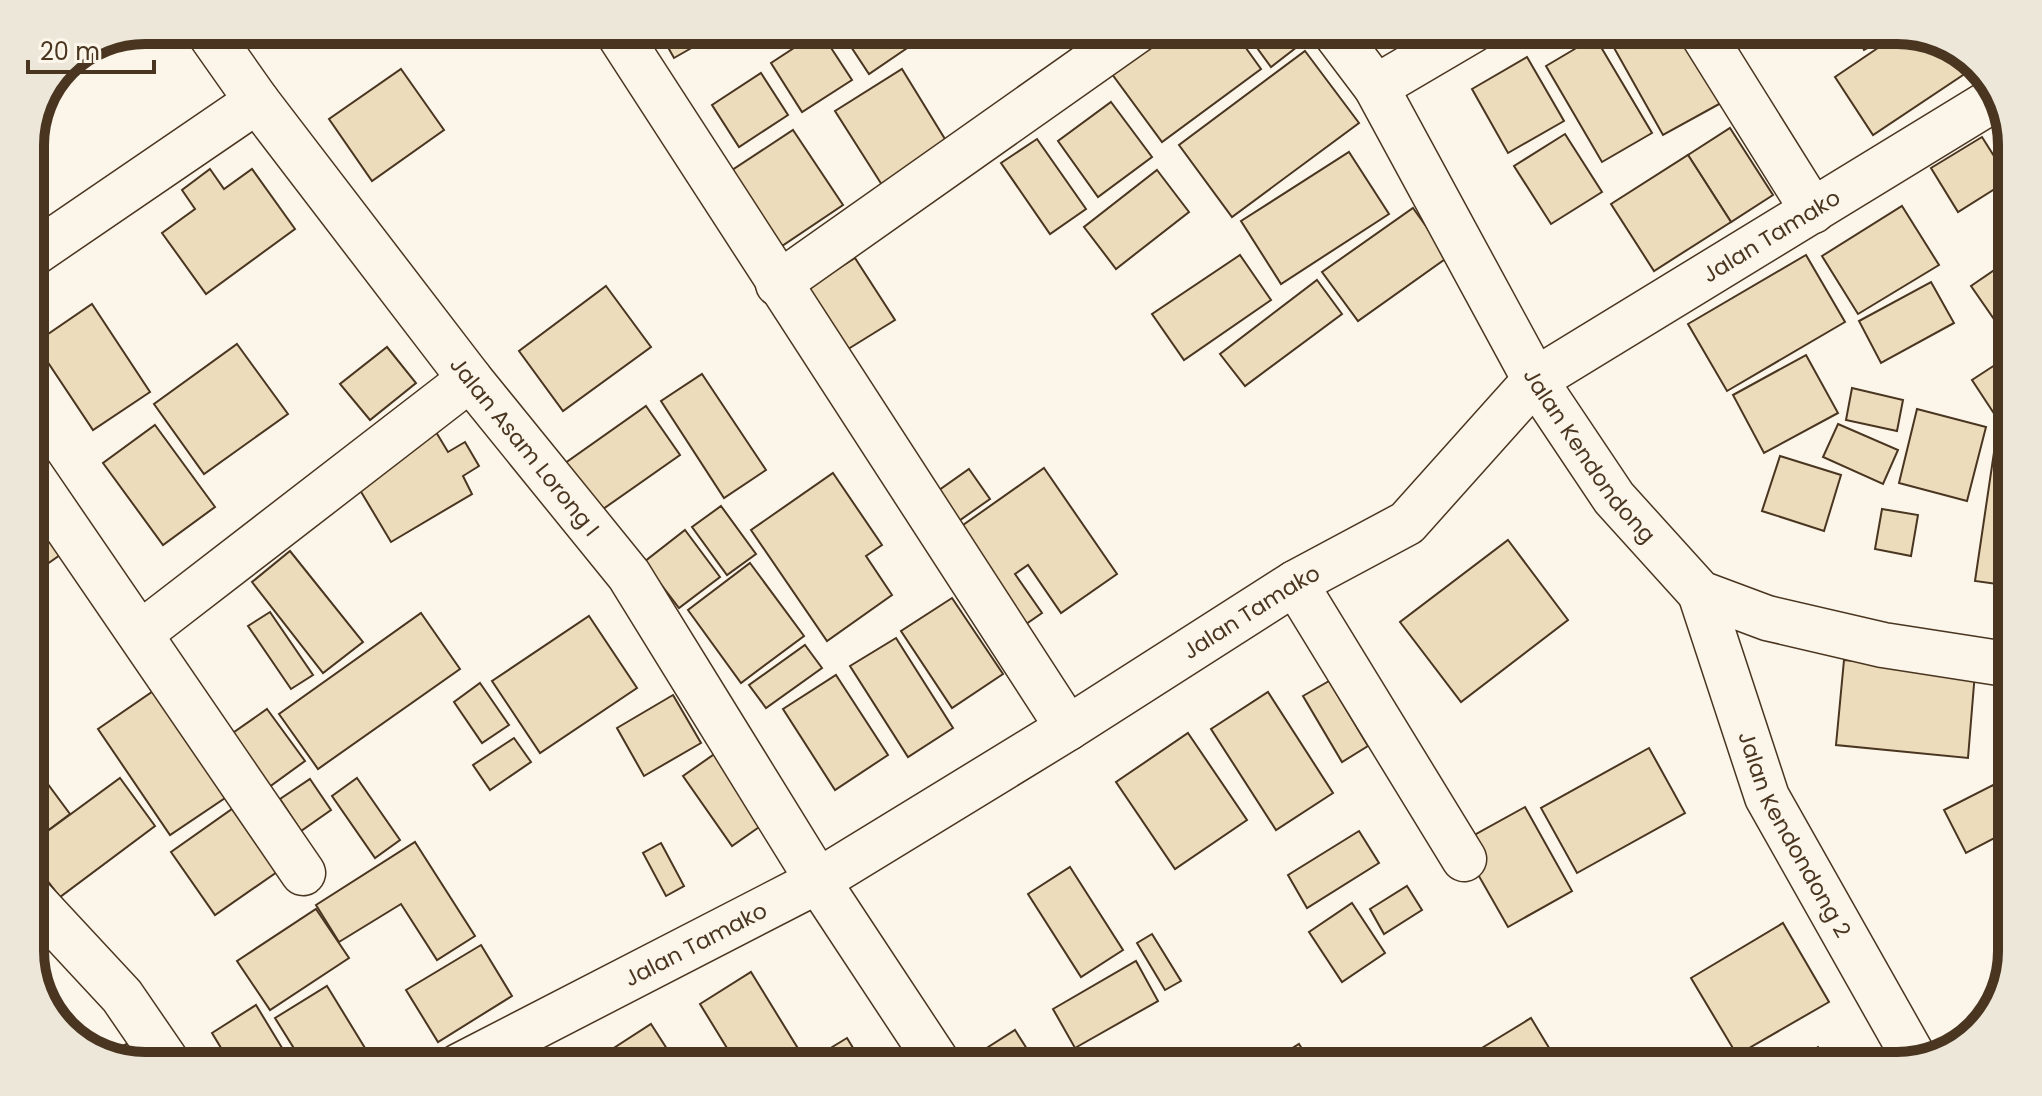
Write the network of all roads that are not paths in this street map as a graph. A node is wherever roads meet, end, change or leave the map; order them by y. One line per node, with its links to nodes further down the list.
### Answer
1 (225, 44): 8 (street, Jalan Asam Lorong I)
2 (625, 44): 12 (street)
3 (1118, 44): 12 (street)
4 (1344, 44): 7 (street, Jalan Kendondong)
5 (1449, 44): 7 (street)
6 (1709, 44): 10 (street)
7 (1376, 87): 14 (street, Jalan Kendondong)
8 (257, 101): 11 (street); 13 (street, Jalan Asam Lorong I)
9 (1989, 103): 10 (street, Jalan Tamako)
10 (1813, 211): 14 (street, Jalan Tamako)
11 (44, 246)
12 (778, 284): 20 (street)
13 (470, 379): 18 (street); 23 (street, Jalan Asam Lorong I)
14 (1535, 380): 16 (street, Jalan Tamako); 17 (street, Jalan Kendondong)
15 (44, 494): 18 (street)
16 (1295, 583): 20 (street, Jalan Tamako); 21 (street)
17 (1700, 593): 19 (street, Jalan Kendondong); 25 (street, Jalan Kendondong 2)
18 (141, 633): 22 (street)
19 (1998, 663)
20 (1068, 728): 23 (street, Jalan Tamako)
21 (1464, 859)
22 (303, 873)
23 (818, 881): 27 (street, Jalan Tamako); 28 (street, Jalan Asam Lorong I)
24 (44, 912): 26 (street)
25 (1910, 1051)
26 (160, 1052)
27 (486, 1052)
28 (931, 1052)

